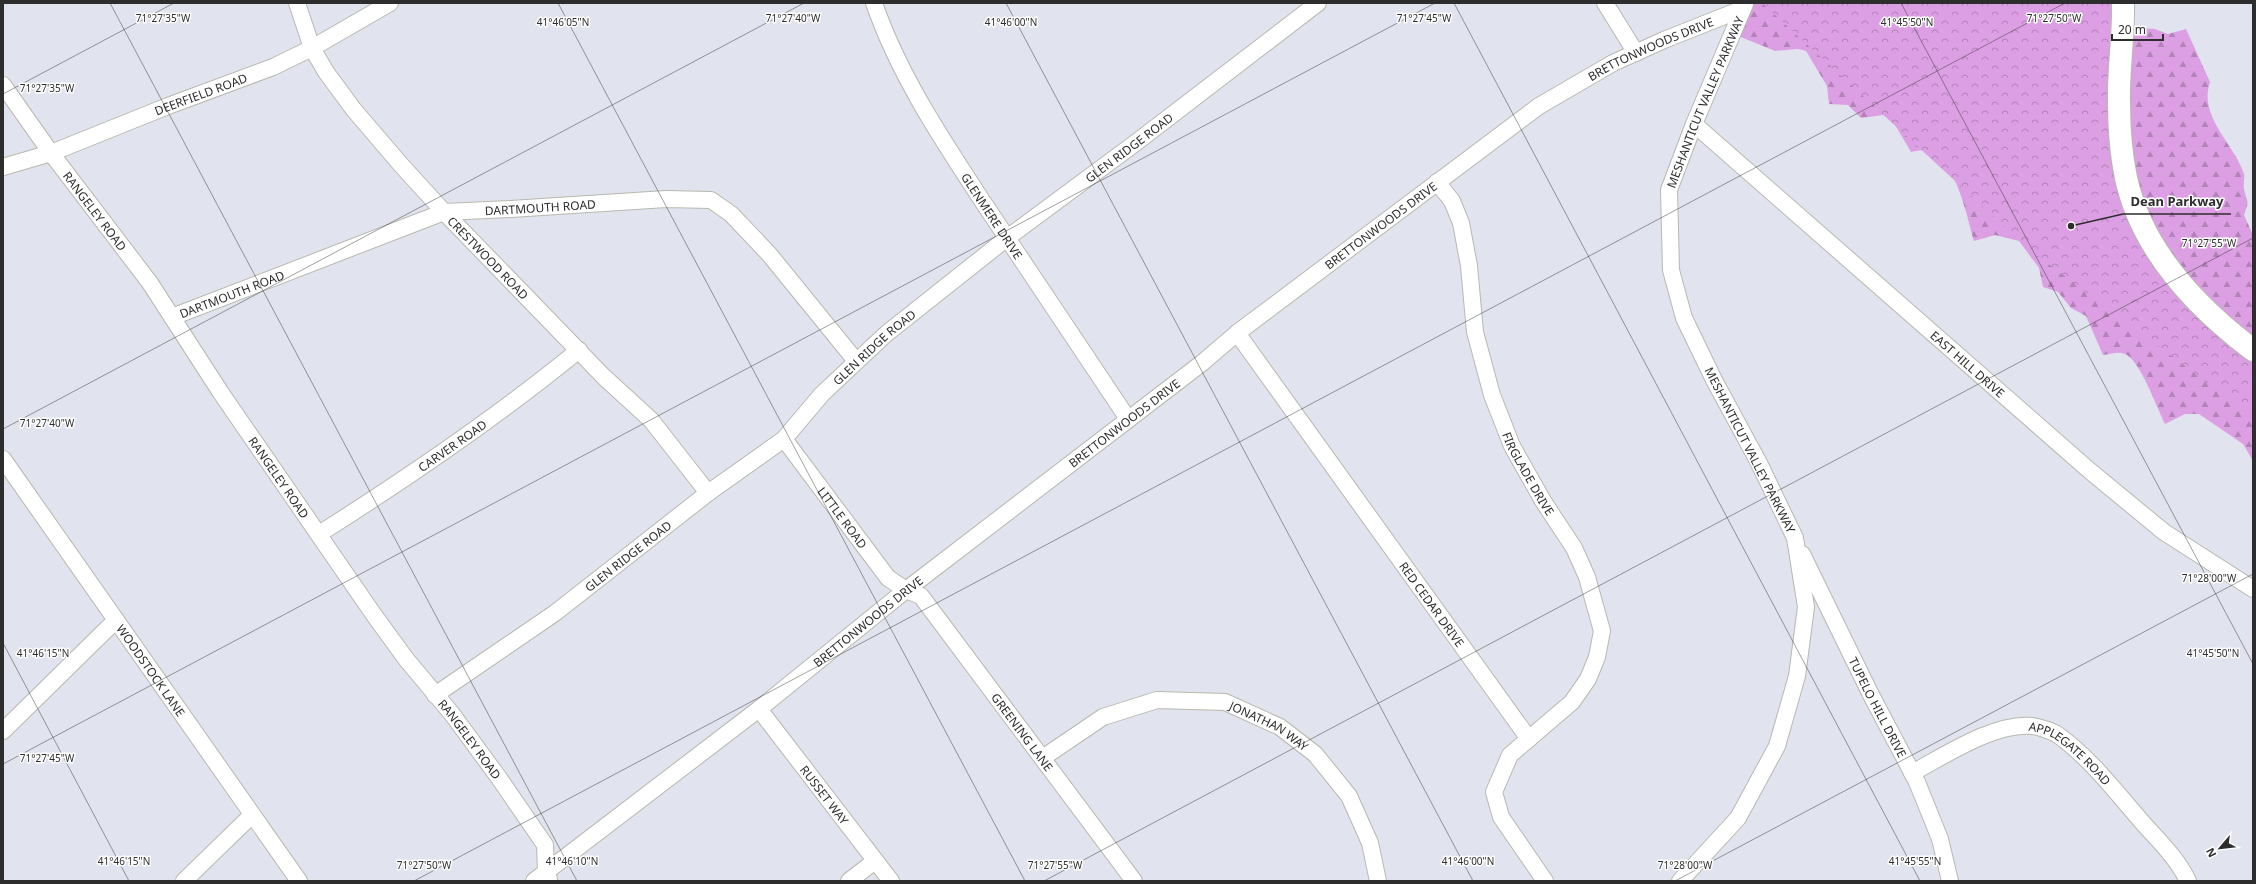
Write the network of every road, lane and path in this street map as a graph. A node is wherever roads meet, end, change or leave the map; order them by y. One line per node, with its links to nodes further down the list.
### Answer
1 (297, 3): 8 (street, CRESTWOOD ROAD)
2 (390, 3): 8 (street, DEERFIELD ROAD)
3 (874, 3): 16 (street, GLENMERE DRIVE)
4 (1318, 3): 16 (street, GLEN RIDGE ROAD)
5 (1605, 3): 9 (street)
6 (2123, 3): 20 (main road)
7 (1744, 6): 9 (street, BRETTONWOODS DRIVE); 11 (street, MESHANTICUT VALLEY PARKWAY)
8 (312, 48): 12 (street, DEERFIELD ROAD); 15 (street, CRESTWOOD ROAD)
9 (1636, 53): 14 (street, BRETTONWOODS DRIVE)
10 (3, 85): 12 (street, RANGELEY ROAD)
11 (1694, 124): 27 (street, MESHANTICUT VALLEY PARKWAY); 28 (street, EAST HILL DRIVE)
12 (51, 153): 13 (street, DEERFIELD ROAD); 17 (street, RANGELEY ROAD)
13 (3, 167)
14 (1437, 182): 18 (street, BRETTONWOODS DRIVE); 34 (street, FIRGLADE DRIVE)
15 (444, 212): 17 (street, DARTMOUTH ROAD); 19 (street, CRESTWOOD ROAD); 21 (street, DARTMOUTH ROAD)
16 (1007, 238): 21 (street, GLEN RIDGE ROAD); 22 (street, GLENMERE DRIVE)
17 (172, 317): 26 (street, RANGELEY ROAD)
18 (1236, 333): 22 (street, BRETTONWOODS DRIVE); 34 (street, RED CEDAR DRIVE)
19 (579, 350): 25 (street, CRESTWOOD ROAD); 26 (street, CARVER ROAD)
20 (2253, 350)
21 (856, 361): 23 (street, GLEN RIDGE ROAD)
22 (1128, 418): 29 (street, BRETTONWOODS DRIVE)
23 (784, 439): 25 (street, GLEN RIDGE ROAD); 29 (street, LITTLE ROAD)
24 (3, 460): 30 (street, WOODSTOCK LANE)
25 (708, 493): 31 (street, GLEN RIDGE ROAD)
26 (319, 534): 31 (street, RANGELEY ROAD)
27 (1795, 538): 36 (street, TUPELO HILL DRIVE); 47 (street, MESHANTICUT VALLEY PARKWAY)
28 (2253, 589)
29 (906, 590): 32 (street, BRETTONWOODS DRIVE); 35 (street, GREENING LANE)
30 (116, 620): 33 (street); 37 (street, WOODSTOCK LANE)
31 (436, 695): 39 (street, RANGELEY ROAD)
32 (759, 709): 38 (street, RUSSET WAY); 39 (street, BRETTONWOODS DRIVE)
33 (3, 731)
34 (1529, 739): 46 (street)
35 (1044, 757): 44 (street, GREENING LANE); 45 (street, JONATHAN WAY)
36 (1912, 773): 48 (street, TUPELO HILL DRIVE); 49 (street, APPLEGATE ROAD)
37 (252, 815): 40 (street); 41 (street, WOODSTOCK LANE)
38 (875, 861): 42 (street); 43 (street, RUSSET WAY)
39 (543, 878)
40 (184, 881)
41 (299, 881)
42 (849, 881)
43 (890, 881)
44 (1134, 881)
45 (1378, 881)
46 (1545, 881)
47 (1680, 881)
48 (1950, 881)
49 (2188, 881)

